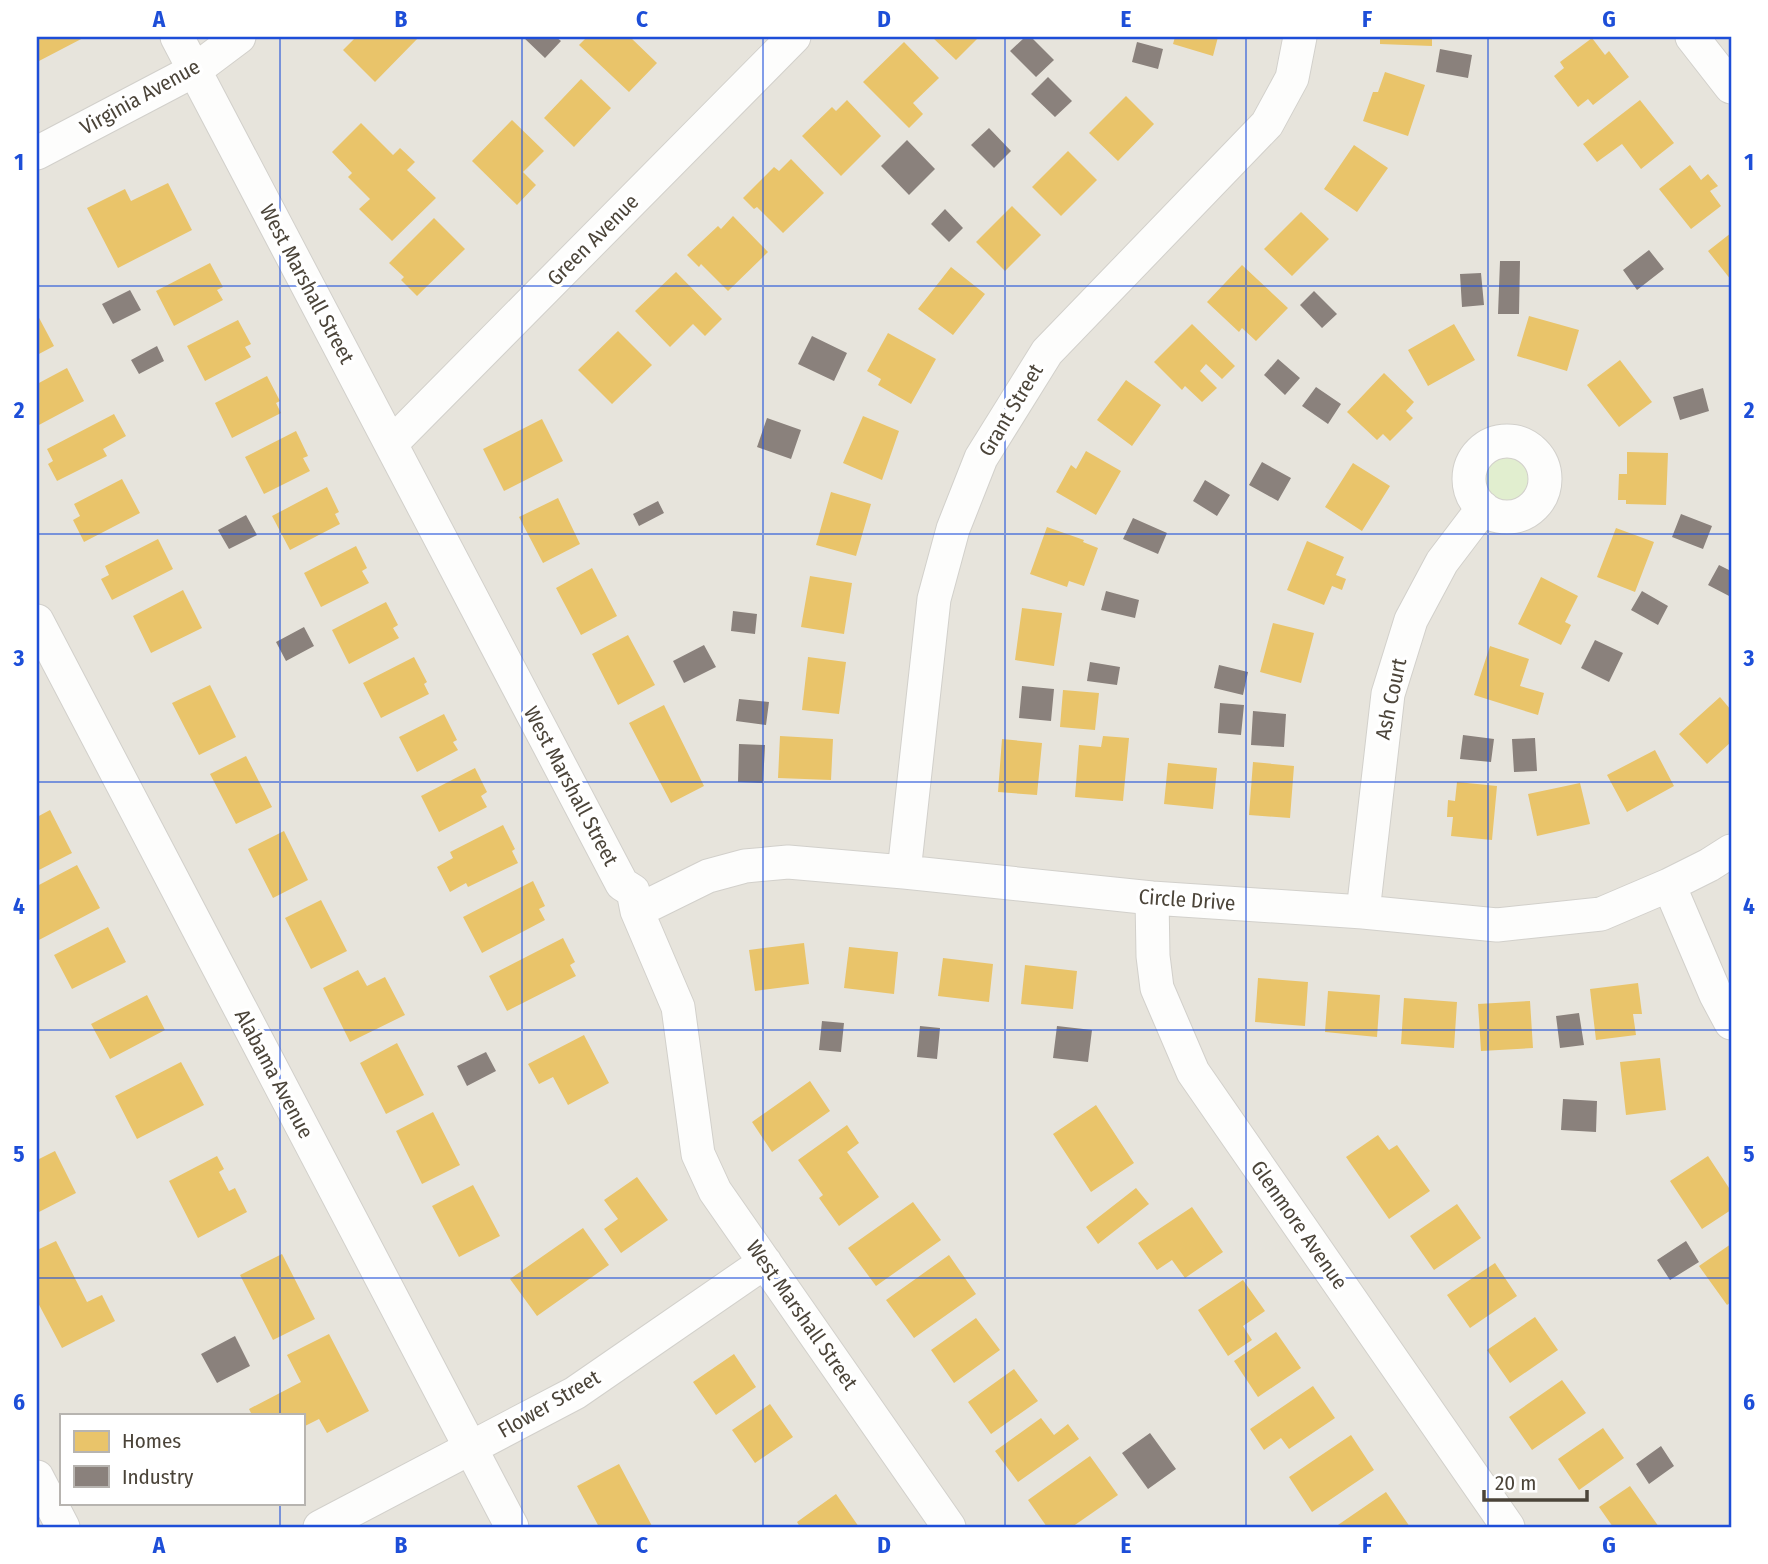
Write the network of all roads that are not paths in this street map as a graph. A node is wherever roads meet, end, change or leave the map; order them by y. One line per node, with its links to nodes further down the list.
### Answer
1 (177, 37): 6 (street, West Marshall Street)
2 (239, 37): 6 (street, Virginia Avenue)
3 (794, 37): 9 (street, Green Avenue)
4 (1300, 37): 13 (street, Grant Street)
5 (1692, 37): 7 (street)
6 (195, 70): 8 (street, Virginia Avenue); 9 (street, West Marshall Street)
7 (1731, 87)
8 (37, 153)
9 (391, 444): 16 (street, West Marshall Street)
10 (1483, 508): 17 (street, Ash Court)
11 (37, 621): 20 (street, Alabama Avenue)
12 (1731, 851): 14 (street, Circle Drive)
13 (904, 872): 15 (street, Circle Drive); 16 (street, Circle Drive)
14 (1669, 885): 17 (street, Circle Drive); 18 (street)
15 (1152, 898): 17 (street, Circle Drive); 26 (street, Glenmore Avenue)
16 (638, 911): 19 (street, West Marshall Street)
17 (1363, 912)
18 (1731, 1023)
19 (765, 1262): 20 (street, Flower Street); 25 (street, West Marshall Street)
20 (470, 1448): 23 (street, Flower Street); 24 (street, Alabama Avenue)
21 (37, 1477): 22 (street)
22 (63, 1527)
23 (320, 1527)
24 (512, 1527)
25 (948, 1527)
26 (1508, 1527)

